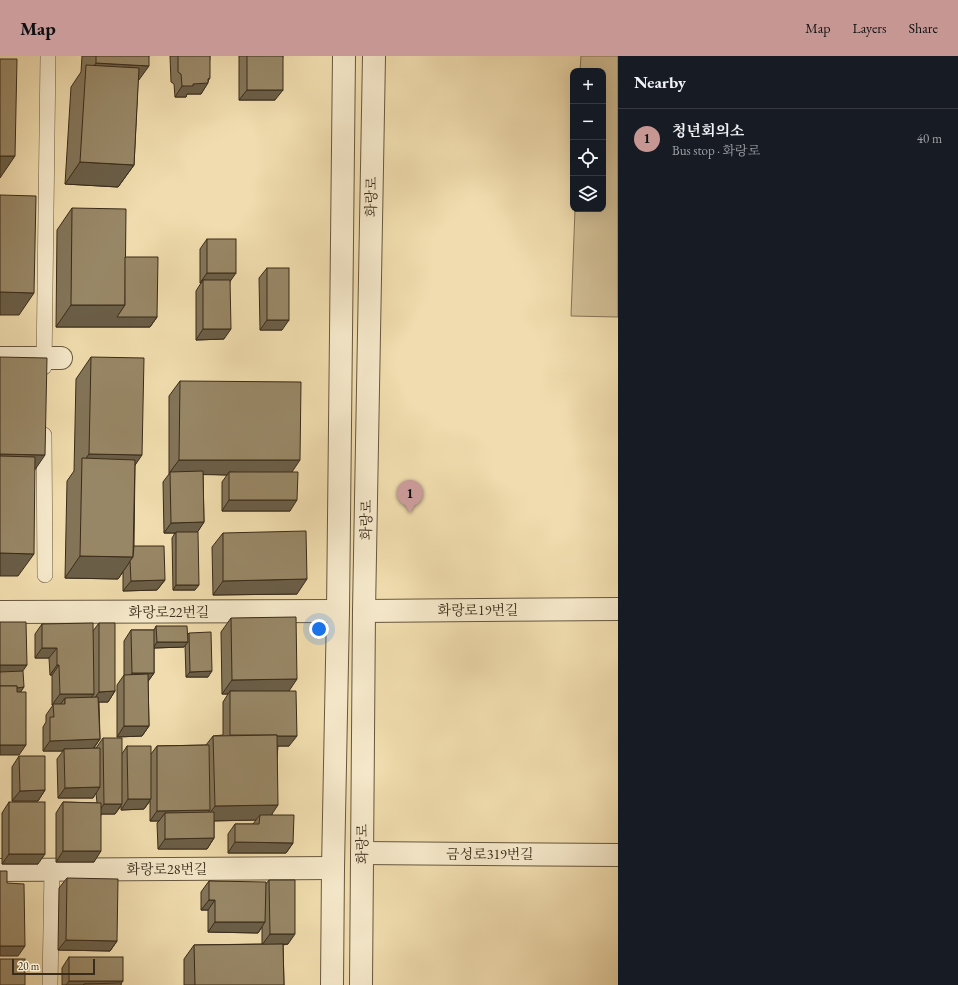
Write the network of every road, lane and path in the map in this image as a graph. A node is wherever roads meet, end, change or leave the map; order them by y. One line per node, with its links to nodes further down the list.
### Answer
1 (48, 56): 5 (lane)
2 (344, 56): 10 (street, 화랑로)
3 (374, 56): 11 (street, 화랑로)
4 (0, 358): 5 (street)
5 (52, 358): 6 (lane)
6 (44, 381)
7 (44, 420): 8 (lane)
8 (45, 575)
9 (618, 609): 11 (street, 화랑로19번길)
10 (338, 611): 11 (street, 화랑로19번길); 12 (street, 화랑로22번길); 15 (street, 화랑로)
11 (364, 611): 13 (street, 화랑로)
12 (0, 612)
13 (362, 853): 14 (street, 금성로319번길); 20 (street, 화랑로)
14 (618, 854)
15 (333, 868): 17 (street, 화랑로28번길); 19 (street, 화랑로)
16 (0, 870): 17 (street, 화랑로28번길)
17 (52, 870): 18 (lane)
18 (50, 985)
19 (332, 985)
20 (361, 985)

